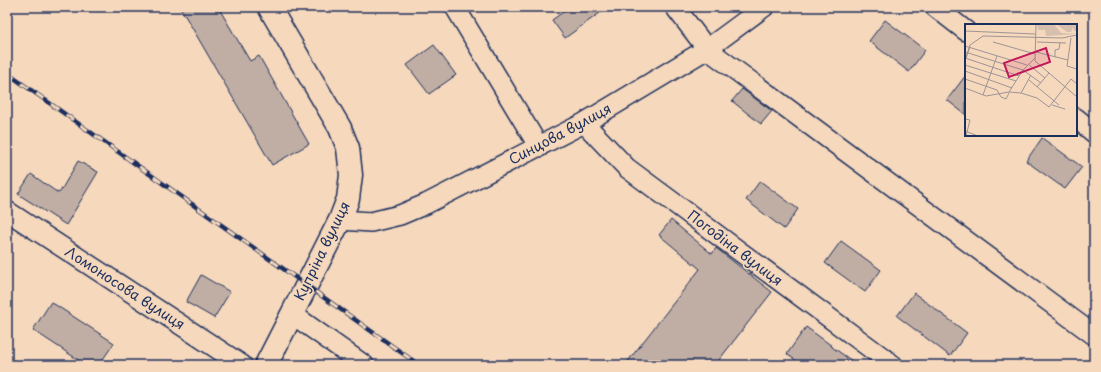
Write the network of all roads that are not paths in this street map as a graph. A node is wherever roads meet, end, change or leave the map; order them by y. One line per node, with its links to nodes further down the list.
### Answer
1 (270, 7): 13 (main road, Купріна вулиця)
2 (455, 7): 11 (street)
3 (674, 7): 7 (street)
4 (764, 7): 7 (street, Синцова вулиця)
5 (935, 7): 6 (street)
6 (965, 30)
7 (707, 49): 9 (street, Синцова вулиця); 15 (street)
8 (1077, 119): 10 (street)
9 (584, 123): 11 (street, Синцова вулиця); 19 (street, Погодіна вулиця)
10 (1094, 133)
11 (539, 147): 13 (street, Синцова вулиця)
12 (7, 211): 16 (street, Ломоносова вулиця)
13 (340, 220): 14 (main road, Купріна вулиця)
14 (292, 314): 17 (main road, Купріна вулиця); 18 (street)
15 (1094, 335)
16 (242, 365)
17 (266, 365)
18 (364, 365)
19 (893, 365)

